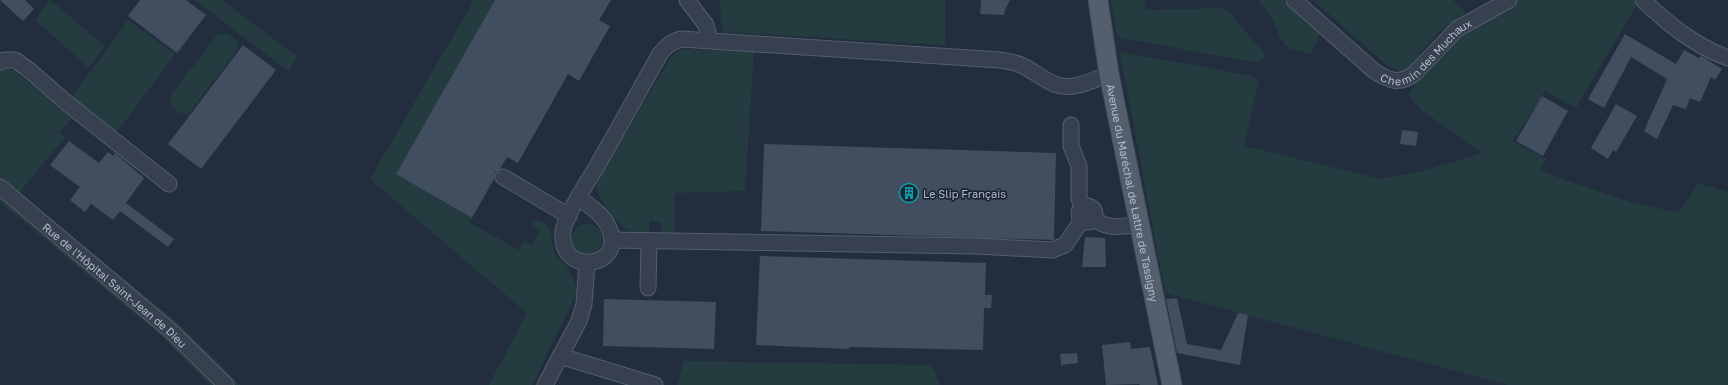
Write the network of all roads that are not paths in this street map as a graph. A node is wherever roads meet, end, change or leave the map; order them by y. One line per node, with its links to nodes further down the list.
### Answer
1 (687, 0): 6 (street)
2 (1098, 0): 9 (main road, Avenue du Maréchal de Lattre de Tassigny)
3 (1294, 0): 4 (street, Chemin des Muchaux)
4 (1509, 0)
5 (1643, 0): 7 (street)
6 (710, 40): 9 (street); 14 (street)
7 (1728, 58)
8 (0, 62): 12 (street)
9 (1109, 74): 17 (main road, Avenue du Maréchal de Lattre de Tassigny)
10 (1071, 125): 15 (street)
11 (502, 177): 16 (street)
12 (169, 184)
13 (0, 187): 23 (street, Rue de l'Hôpital Saint-Jean de Dieu)
14 (578, 198): 16 (street); 18 (street)
15 (1087, 215): 17 (street); 19 (street)
16 (568, 216): 20 (street)
17 (1138, 225): 26 (main road, Avenue du Maréchal de Lattre de Tassigny)
18 (612, 240): 19 (street); 20 (street)
19 (649, 241): 21 (street)
20 (587, 264): 22 (street)
21 (648, 288)
22 (560, 356): 24 (street); 25 (street)
23 (226, 385)
24 (545, 385)
25 (655, 385)
26 (1172, 385)

